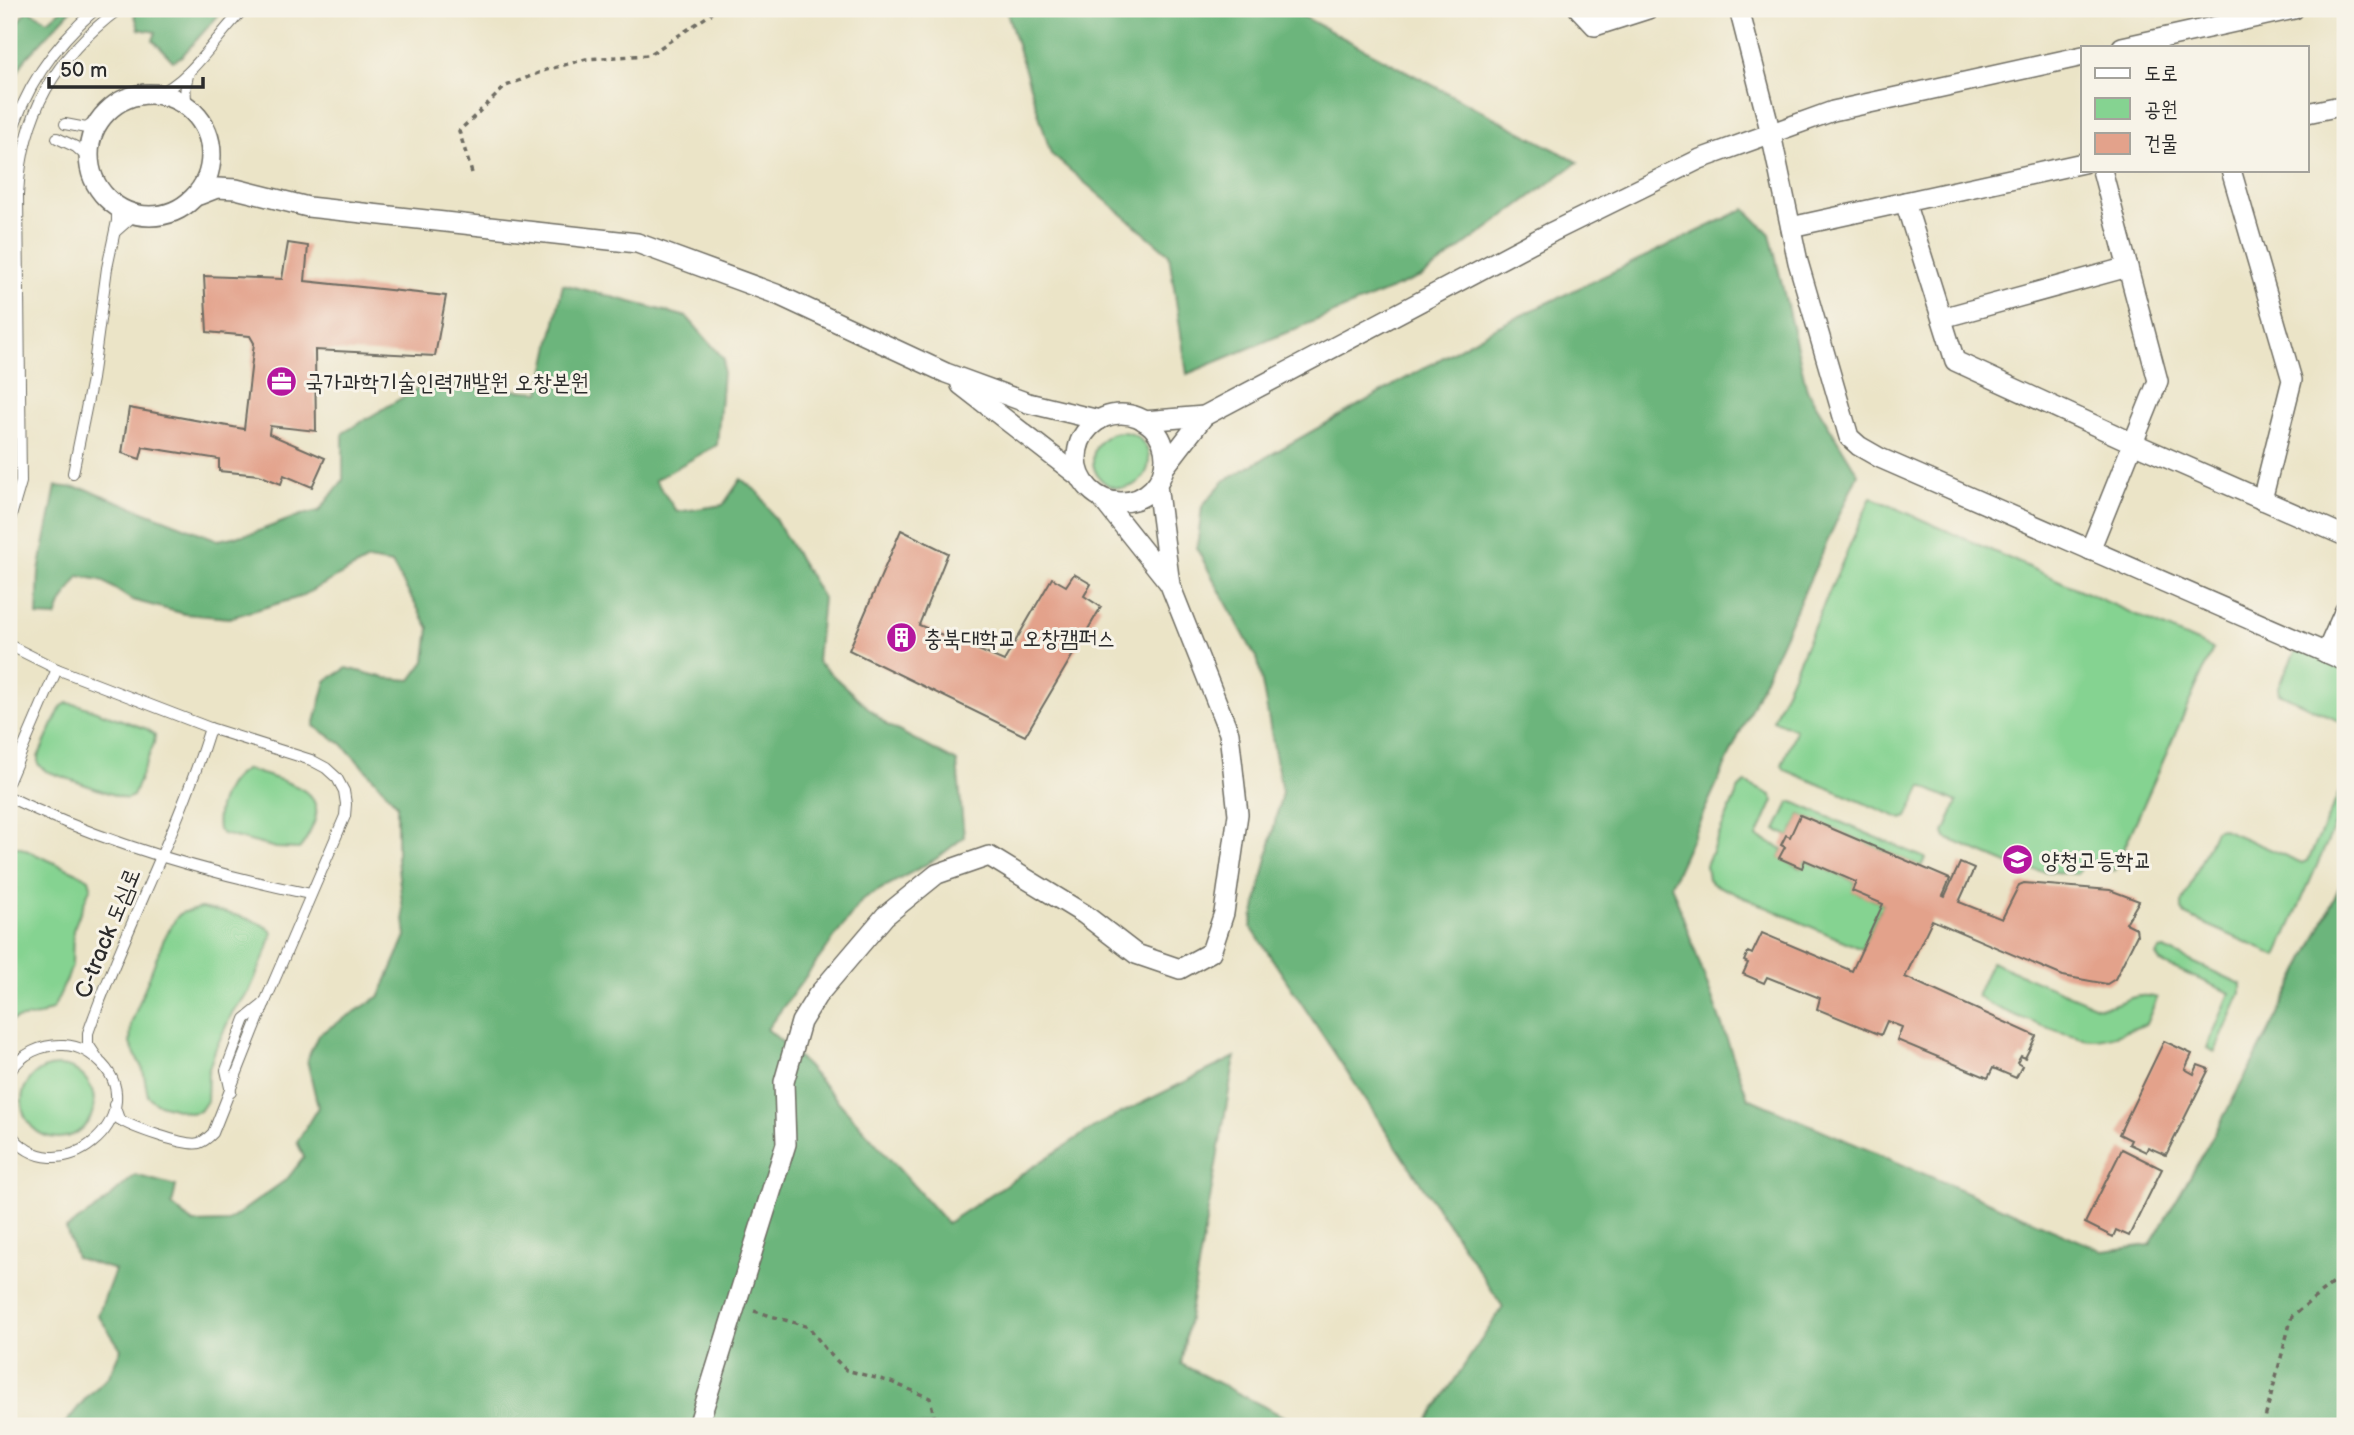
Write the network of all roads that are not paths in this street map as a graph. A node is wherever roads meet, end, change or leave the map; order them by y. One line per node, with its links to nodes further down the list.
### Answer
1 (96, 9): 19 (lane)
2 (119, 9): 44 (lane)
3 (244, 9): 10 (lane)
4 (1579, 9): 5 (street)
5 (1648, 9)
6 (1738, 9): 17 (street)
7 (2294, 9): 8 (street)
8 (2127, 46)
9 (2081, 56): 17 (street)
10 (189, 71): 11 (lane); 13 (lane)
11 (156, 95): 13 (street); 15 (street)
12 (2345, 104): 14 (street)
13 (188, 108): 22 (street)
14 (2308, 113)
15 (97, 121): 16 (lane); 20 (street)
16 (65, 124)
17 (1771, 134): 30 (street); 35 (street)
18 (57, 138): 20 (lane)
19 (9, 142)
20 (88, 158): 27 (street)
21 (2081, 163): 28 (street)
22 (211, 166): 25 (street); 26 (street)
23 (2103, 172): 32 (street)
24 (2232, 172): 43 (street)
25 (236, 189): 26 (street); 34 (street)
26 (199, 195): 29 (street)
27 (109, 201): 29 (street); 31 (lane)
28 (1905, 202): 30 (street); 33 (street)
29 (138, 215): 31 (lane)
30 (1791, 227): 46 (street)
31 (112, 235): 39 (lane)
32 (2128, 267): 33 (street); 38 (street)
33 (1942, 318): 38 (street)
34 (946, 373): 36 (street); 41 (street)
35 (1204, 416): 37 (street); 40 (street)
36 (1099, 420): 37 (street); 41 (street)
37 (1144, 421): 40 (street)
38 (2133, 443): 43 (street); 46 (street)
39 (73, 472)
40 (1160, 477): 42 (street); 47 (street)
41 (1081, 478): 42 (street)
42 (1102, 499): 47 (street)
43 (2262, 500): 45 (street)
44 (9, 523)
45 (2345, 536)
46 (2090, 550): 50 (street)
47 (1170, 585): 66 (street)
48 (2345, 610): 50 (street)
49 (9, 645): 52 (lane)
50 (2326, 653): 51 (street)
51 (2345, 662)
52 (57, 669): 53 (lane); 54 (lane)
53 (210, 728): 56 (lane, C-track 도심로); 57 (lane)
54 (9, 781)
55 (9, 797): 56 (lane, C-track 도심로)
56 (160, 854): 57 (lane, C-track 도심로); 58 (lane, C-track 도심로)
57 (310, 894): 63 (lane)
58 (90, 1026): 59 (lane); 60 (lane)
59 (62, 1045): 60 (lane); 61 (lane)
60 (98, 1059): 62 (lane)
61 (9, 1072)
62 (114, 1104): 63 (lane); 65 (lane)
63 (134, 1128): 65 (lane)
64 (9, 1132): 65 (lane)
65 (103, 1133)
66 (698, 1426)

